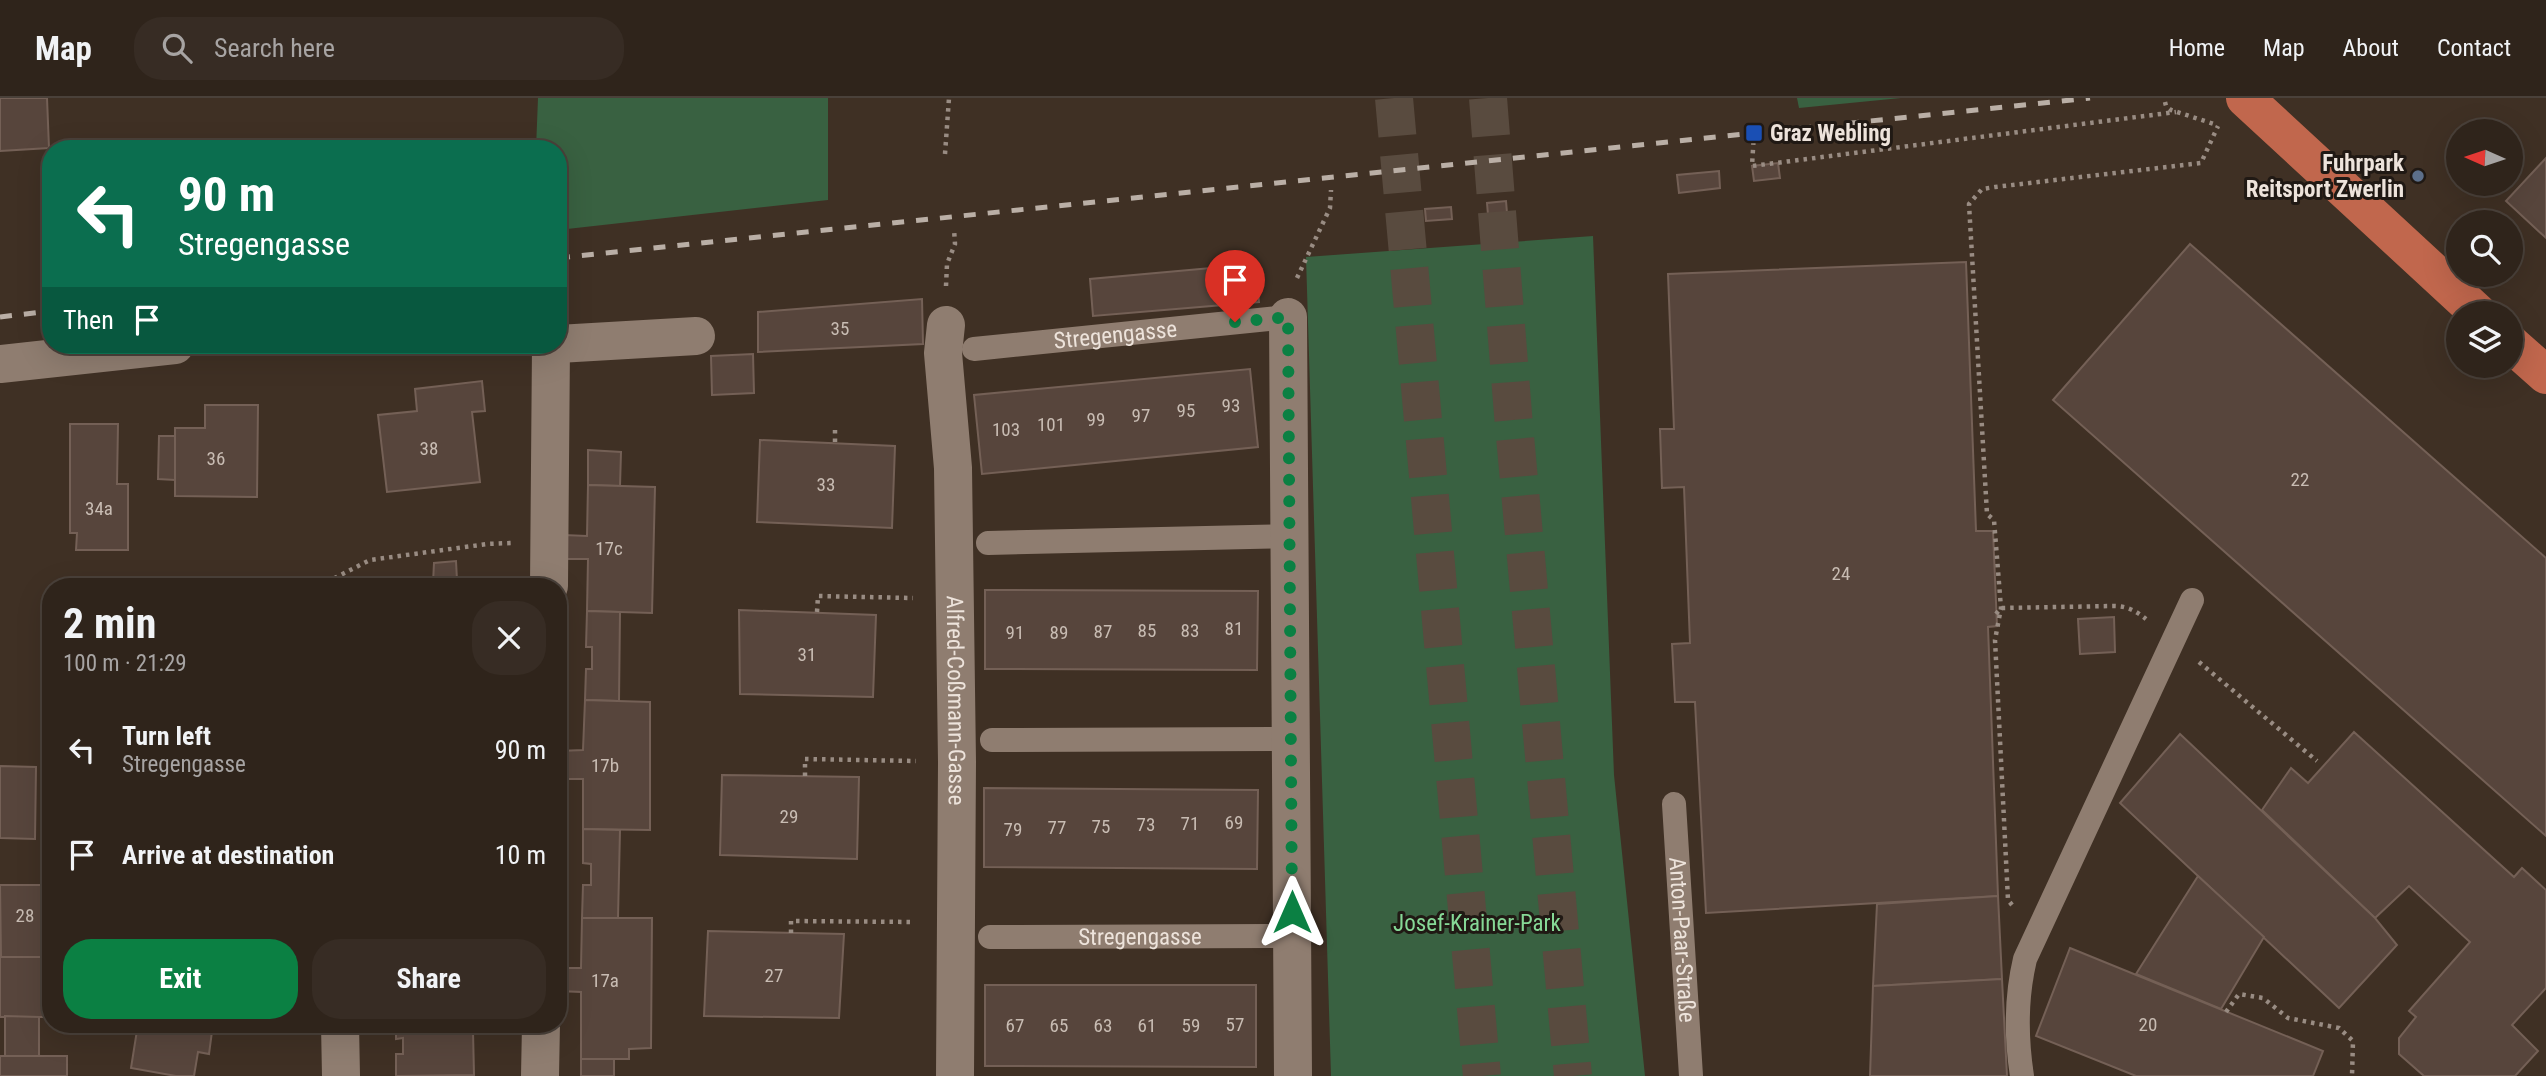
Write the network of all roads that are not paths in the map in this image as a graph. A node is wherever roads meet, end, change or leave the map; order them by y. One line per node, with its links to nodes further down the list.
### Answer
1 (2236, 112): 2 (main road)
2 (2464, 301)
3 (1288, 317): 5 (lane, Stregengasse); 12 (street)
4 (696, 336): 6 (street)
5 (960, 337): 25 (street, Alfred-Coßmann-Gasse)
6 (567, 343)
7 (92, 354): 10 (street)
8 (551, 354): 14 (street)
9 (2523, 355): 11 (main road)
10 (0, 364)
11 (2546, 375)
12 (1289, 536): 13 (lane); 16 (street)
13 (988, 543)
14 (549, 578)
15 (2192, 600): 28 (lane)
16 (1290, 739): 17 (lane); 19 (street)
17 (992, 740)
18 (1674, 804): 27 (lane, Anton-Paar-Straße)
19 (1292, 936): 20 (lane, Stregengasse); 26 (street)
20 (990, 937)
21 (340, 1033): 23 (street)
22 (541, 1033): 24 (street)
23 (341, 1076)
24 (540, 1076)
25 (955, 1076)
26 (1293, 1076)
27 (1691, 1076)
28 (2022, 1076)

